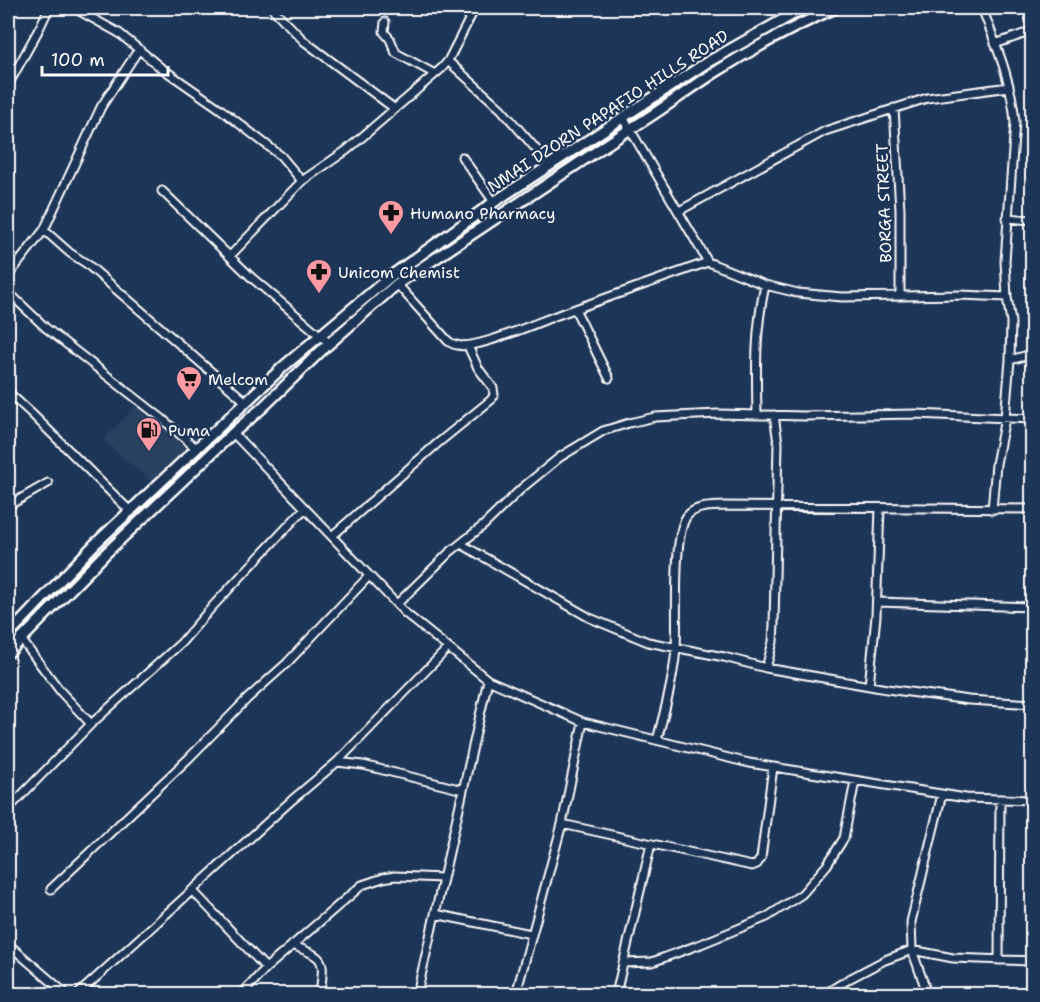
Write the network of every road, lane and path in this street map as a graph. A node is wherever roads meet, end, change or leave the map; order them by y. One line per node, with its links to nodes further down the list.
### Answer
1 (49, 8): 15 (street)
2 (74, 8): 12 (street)
3 (275, 8): 18 (street)
4 (475, 8): 13 (street)
5 (804, 8): 8 (street, NMAI DZORN PAPAFIO HILLS ROAD)
6 (835, 8): 20 (street, NMAI DZORN PAPAFIO HILLS ROAD)
7 (982, 8): 11 (street)
8 (789, 11): 19 (street, NMAI DZORN PAPAFIO HILLS ROAD)
9 (385, 22): 14 (street)
10 (1032, 30): 11 (street)
11 (995, 44): 16 (street)
12 (139, 49): 23 (street); 29 (street)
13 (448, 61): 14 (street); 22 (street)
14 (435, 74): 18 (street)
15 (8, 85)
16 (1009, 87): 17 (street); 27 (street)
17 (894, 108): 26 (street); 36 (street, BORGA STREET)
18 (395, 109): 23 (street)
19 (624, 118): 20 (street); 22 (street, NMAI DZORN PAPAFIO HILLS ROAD)
20 (630, 129): 26 (street); 33 (street, NMAI DZORN PAPAFIO HILLS ROAD)
21 (462, 157): 25 (street)
22 (550, 165): 25 (street, NMAI DZORN PAPAFIO HILLS ROAD)
23 (302, 181): 30 (street)
24 (162, 191): 30 (street)
25 (494, 202): 39 (street, NMAI DZORN PAPAFIO HILLS ROAD)
26 (679, 212): 31 (street)
27 (1007, 218): 28 (street); 37 (street)
28 (1032, 220)
29 (44, 230): 32 (street); 46 (street)
30 (230, 256): 39 (street)
31 (708, 262): 34 (street); 38 (street)
32 (8, 276)
33 (397, 284): 40 (street, NMAI DZORN PAPAFIO HILLS ROAD); 41 (street)
34 (765, 285): 36 (street); 47 (street)
35 (8, 292): 52 (street)
36 (900, 296): 37 (street)
37 (1007, 297): 43 (street)
38 (575, 309): 41 (street); 44 (street)
39 (320, 335): 40 (street); 46 (street, NMAI DZORN PAPAFIO HILLS ROAD)
40 (329, 343): 51 (street, NMAI DZORN PAPAFIO HILLS ROAD)
41 (468, 345): 61 (street)
42 (1032, 354): 43 (street)
43 (1010, 360): 49 (street)
44 (609, 378)
45 (8, 392): 60 (street)
46 (246, 402): 52 (street, NMAI DZORN PAPAFIO HILLS ROAD)
47 (757, 414): 48 (street); 62 (street)
48 (774, 415): 49 (street); 55 (street)
49 (1005, 418): 50 (street); 59 (street)
50 (1032, 418)
51 (233, 433): 56 (street); 68 (street, NMAI DZORN PAPAFIO HILLS ROAD)
52 (198, 449): 60 (street, NMAI DZORN PAPAFIO HILLS ROAD)
53 (48, 483): 54 (street)
54 (8, 506)
55 (777, 507): 57 (street); 70 (street); 72 (street)
56 (305, 508): 61 (street); 77 (street)
57 (880, 508): 59 (street); 64 (street)
58 (1032, 509): 59 (street)
59 (992, 510)
60 (131, 512): 67 (street, NMAI DZORN PAPAFIO HILLS ROAD)
61 (332, 536): 63 (street)
62 (461, 544): 65 (street); 70 (street)
63 (369, 576): 65 (street); 90 (street)
64 (877, 602): 66 (street); 74 (street)
65 (397, 604): 69 (street)
66 (1032, 607)
67 (8, 635)
68 (21, 639): 71 (street, NMAI DZORN PAPAFIO HILLS ROAD); 77 (street)
69 (448, 648): 73 (street); 79 (street)
70 (676, 648): 72 (street); 78 (street)
71 (8, 653)
72 (766, 668): 74 (street)
73 (488, 680): 76 (street); 82 (street)
74 (869, 686): 75 (street)
75 (1032, 704)
76 (583, 722): 78 (street); 87 (street)
77 (91, 724): 86 (street)
78 (657, 740): 80 (street)
79 (337, 762): 82 (street); 91 (street)
80 (773, 767): 81 (street); 88 (street)
81 (855, 781): 83 (street); 99 (street)
82 (463, 790): 89 (street)
83 (942, 794): 84 (street); 96 (street)
84 (1000, 799): 85 (street); 97 (street)
85 (1032, 800)
86 (8, 809)
87 (562, 824): 88 (street); 93 (street)
88 (651, 844): 99 (street)
89 (443, 878): 92 (street); 95 (street)
90 (51, 889)
91 (192, 890): 100 (street); 102 (street)
92 (435, 914): 93 (street); 105 (street)
93 (531, 934): 106 (street)
94 (8, 944): 101 (street)
95 (292, 945): 100 (street); 104 (street)
96 (912, 950): 97 (street); 108 (street); 109 (street)
97 (999, 960): 98 (street)
98 (1032, 961)
99 (623, 963): 107 (street)
100 (266, 968): 103 (street)
101 (66, 994)
102 (78, 994)
103 (242, 994)
104 (320, 994)
105 (417, 994)
106 (516, 994)
107 (616, 994)
108 (825, 994)
109 (926, 994)

